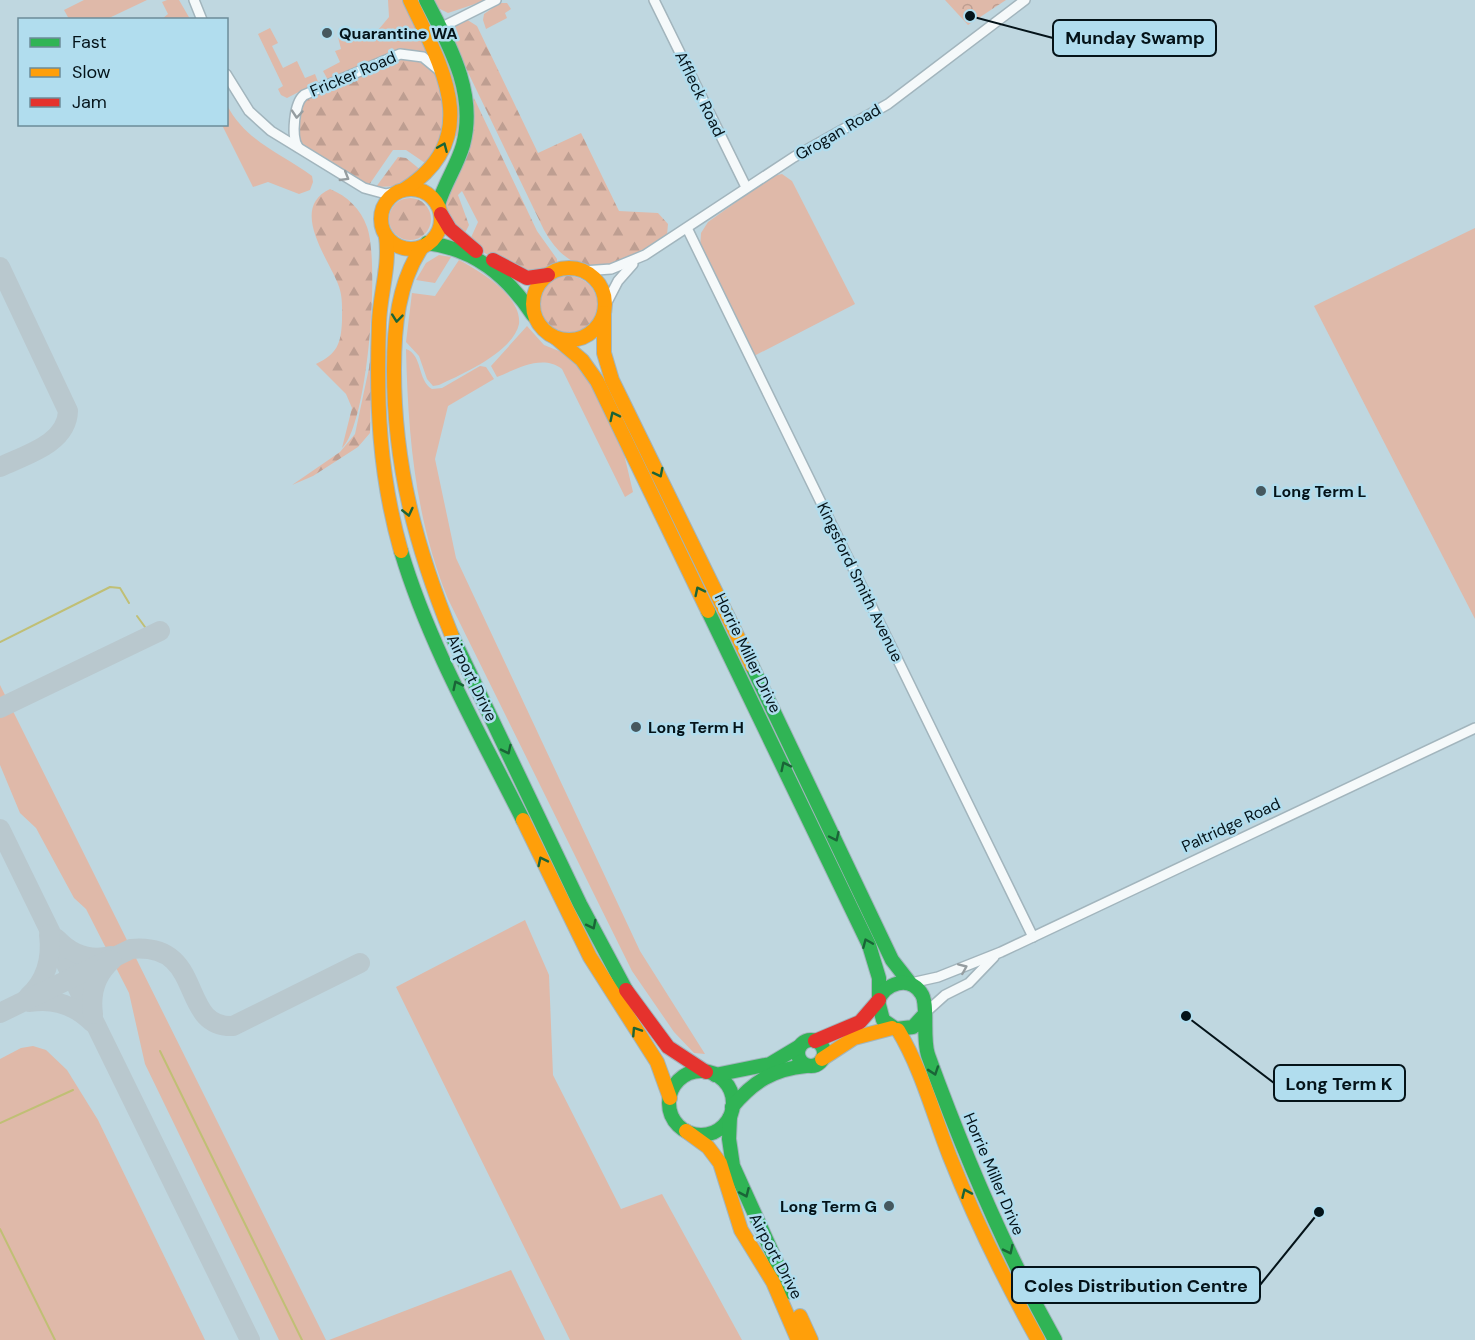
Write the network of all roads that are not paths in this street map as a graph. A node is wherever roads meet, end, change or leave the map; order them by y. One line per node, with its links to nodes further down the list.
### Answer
1 (194, 0): 7 (street)
2 (410, 0): 10 (main road)
3 (426, 0): 8 (main road)
4 (496, 0): 8 (street)
5 (654, 0): 12 (street, Affleck Road)
6 (1025, 0): 12 (street, Grogan Road)
7 (201, 18)
8 (440, 28): 14 (main road)
9 (228, 78): 11 (street)
10 (447, 81): 11 (street, Fricker Road, one-way to 11); 13 (main road, one-way to 10)
11 (298, 147): 13 (street, one-way to 13)
12 (746, 187): 15 (street, Grogan Road)
13 (400, 191): 14 (main road); 16 (main road)
14 (439, 209): 17 (main road); 20 (main road)
15 (687, 228): 18 (street, Grogan Road); 25 (street, Kingsford Smith Avenue)
16 (386, 236): 17 (main road); 36 (main road, Airport Drive, one-way to 16)
17 (424, 245): 22 (main road); 35 (main road, Airport Drive, one-way to 35)
18 (645, 255): 19 (street, Grogan Road); 21 (street, Grogan Road)
19 (583, 271): 20 (main road); 21 (main road)
20 (548, 275): 22 (main road)
21 (604, 309): 23 (main road); 27 (main road, Horrie Miller Drive, one-way to 27)
22 (536, 319): 23 (main road)
23 (556, 338): 28 (main road, Horrie Miller Drive, one-way to 23)
24 (1475, 728): 25 (street, Paltridge Road)
25 (1033, 937): 26 (street, Paltridge Road)
26 (1000, 952): 27 (street, Paltridge Road, one-way to 26); 29 (street, Paltridge Road)
27 (910, 983): 28 (main road); 29 (main road)
28 (879, 1000): 30 (main road); 31 (main road)
29 (925, 1013): 30 (main road); 42 (main road, Horrie Miller Drive, one-way to 42)
30 (895, 1029): 33 (main road); 41 (main road, Horrie Miller Drive, one-way to 30)
31 (815, 1041): 32 (main road); 33 (main road)
32 (800, 1046): 34 (main road); 35 (main road)
33 (822, 1059): 34 (main road)
34 (806, 1066): 37 (main road)
35 (711, 1073): 36 (main road); 37 (main road)
36 (670, 1098): 38 (main road)
37 (731, 1112): 38 (main road); 40 (main road, Airport Drive, one-way to 40)
38 (686, 1131): 39 (main road, Airport Drive)
39 (798, 1340)
40 (811, 1340)
41 (1038, 1340)
42 (1055, 1340)

